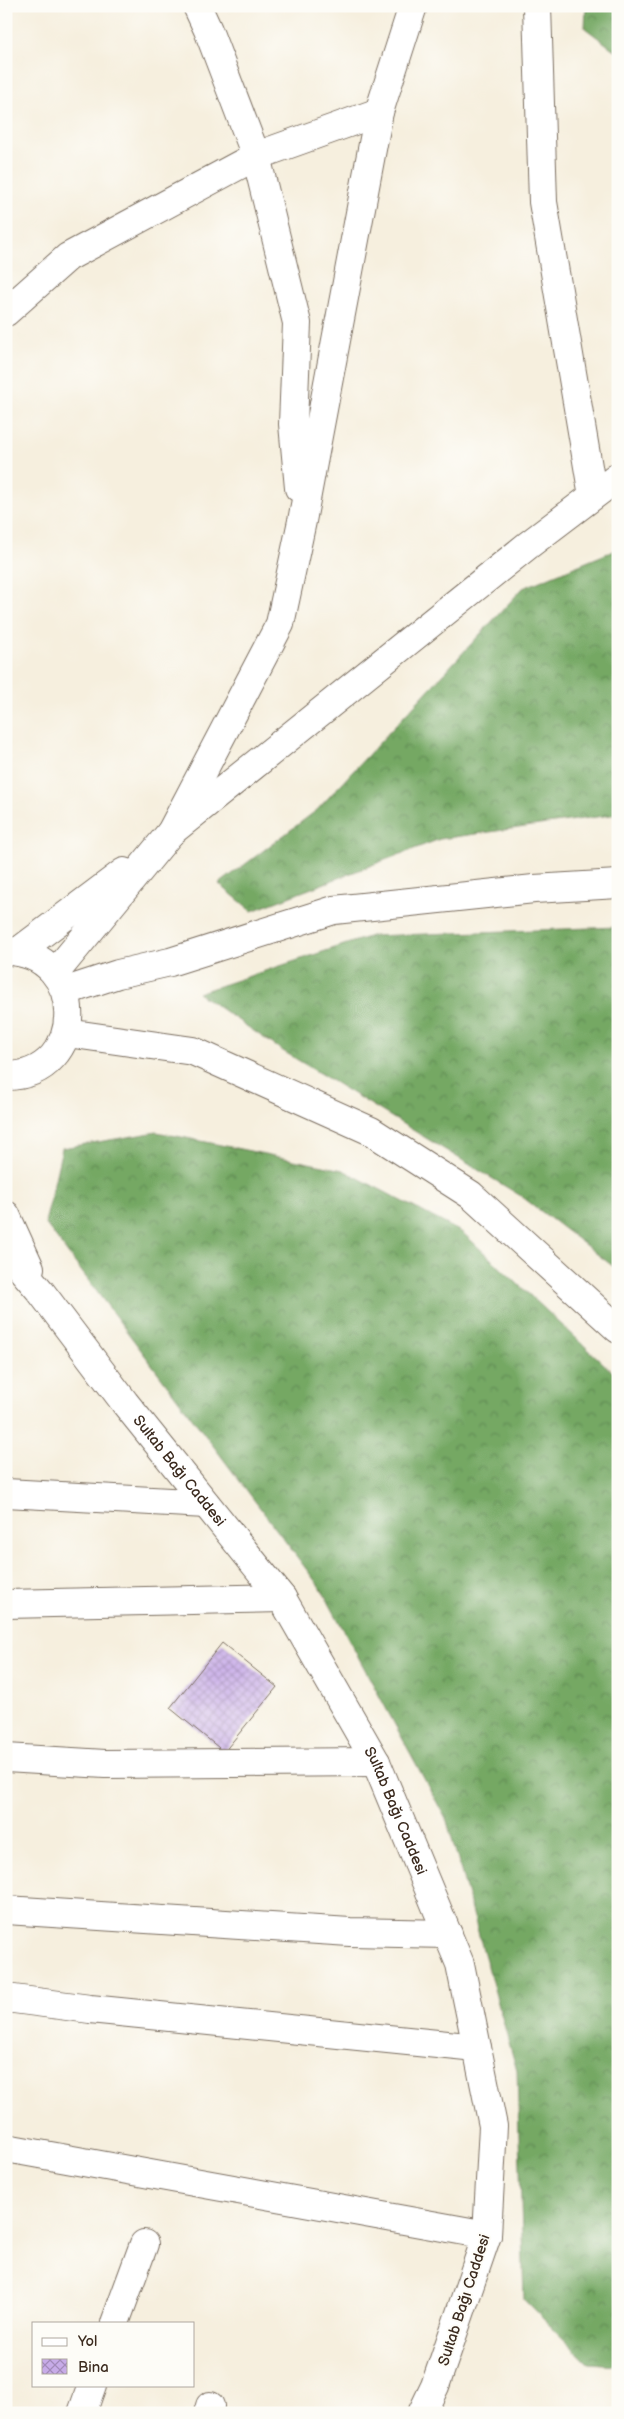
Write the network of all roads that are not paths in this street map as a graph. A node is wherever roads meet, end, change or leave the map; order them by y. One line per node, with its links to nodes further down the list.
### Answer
1 (197, 6): 5 (street)
2 (412, 6): 4 (street)
3 (537, 6): 8 (street)
4 (379, 112): 5 (street); 9 (street)
5 (256, 156): 6 (street); 9 (street)
6 (6, 312)
7 (618, 477): 8 (street)
8 (593, 496): 10 (street)
9 (302, 522): 10 (street)
10 (171, 832): 12 (street); 13 (street)
11 (618, 884): 13 (street)
12 (13, 951): 13 (street)
13 (60, 982): 14 (street)
14 (67, 1033): 15 (street); 19 (street)
15 (10, 1084)
16 (6, 1215): 18 (street)
17 (6, 1251): 18 (street)
18 (42, 1292): 21 (street, Sultab Bağı Caddesi)
19 (618, 1328)
20 (6, 1493): 21 (street)
21 (206, 1504): 22 (street, Sultab Bağı Caddesi)
22 (282, 1598): 23 (street); 25 (street, Sultab Bağı Caddesi)
23 (6, 1604)
24 (6, 1758): 25 (street)
25 (376, 1762): 27 (street, Sultab Bağı Caddesi)
26 (6, 1910): 27 (street)
27 (448, 1934): 29 (street, Sultab Bağı Caddesi)
28 (6, 1998): 29 (street)
29 (477, 2048): 31 (street, Sultab Bağı Caddesi)
30 (6, 2148): 31 (street)
31 (487, 2234): 36 (street, Sultab Bağı Caddesi)
32 (144, 2244): 33 (street)
33 (115, 2322)
34 (92, 2386): 35 (street)
35 (82, 2413)
36 (422, 2413)

